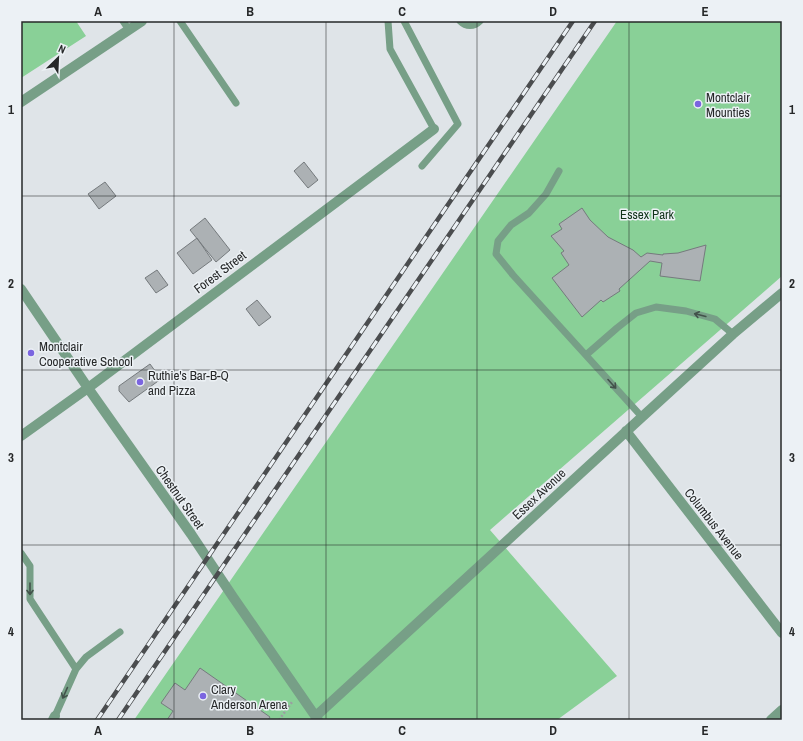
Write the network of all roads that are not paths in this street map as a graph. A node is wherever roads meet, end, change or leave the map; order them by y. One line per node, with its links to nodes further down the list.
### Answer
1 (123, 21): 8 (lane)
2 (142, 21): 8 (street)
3 (180, 21): 10 (lane)
4 (388, 21): 11 (lane)
5 (404, 21): 12 (lane)
6 (460, 21): 7 (lane)
7 (480, 21)
8 (129, 30): 9 (street)
9 (21, 102)
10 (236, 103)
11 (434, 129): 18 (street, Forest Street)
12 (422, 166)
13 (559, 170): 17 (lane)
14 (21, 289): 18 (street, Chestnut Street)
15 (782, 293): 16 (street, Essex Avenue)
16 (733, 334): 17 (lane, one-way to 17); 19 (street, Essex Avenue)
17 (586, 355): 19 (lane, one-way to 19)
18 (88, 388): 21 (street, Forest Street); 28 (street, Chestnut Street)
19 (642, 417): 20 (street, Essex Avenue)
20 (626, 431): 24 (street, Columbus Avenue); 28 (street, Essex Avenue)
21 (21, 436)
22 (21, 553): 25 (lane, one-way to 25)
23 (120, 632): 25 (lane)
24 (782, 632)
25 (76, 669): 27 (lane, one-way to 27)
26 (782, 710): 29 (street)
27 (54, 718)
28 (317, 718)
29 (771, 720)

